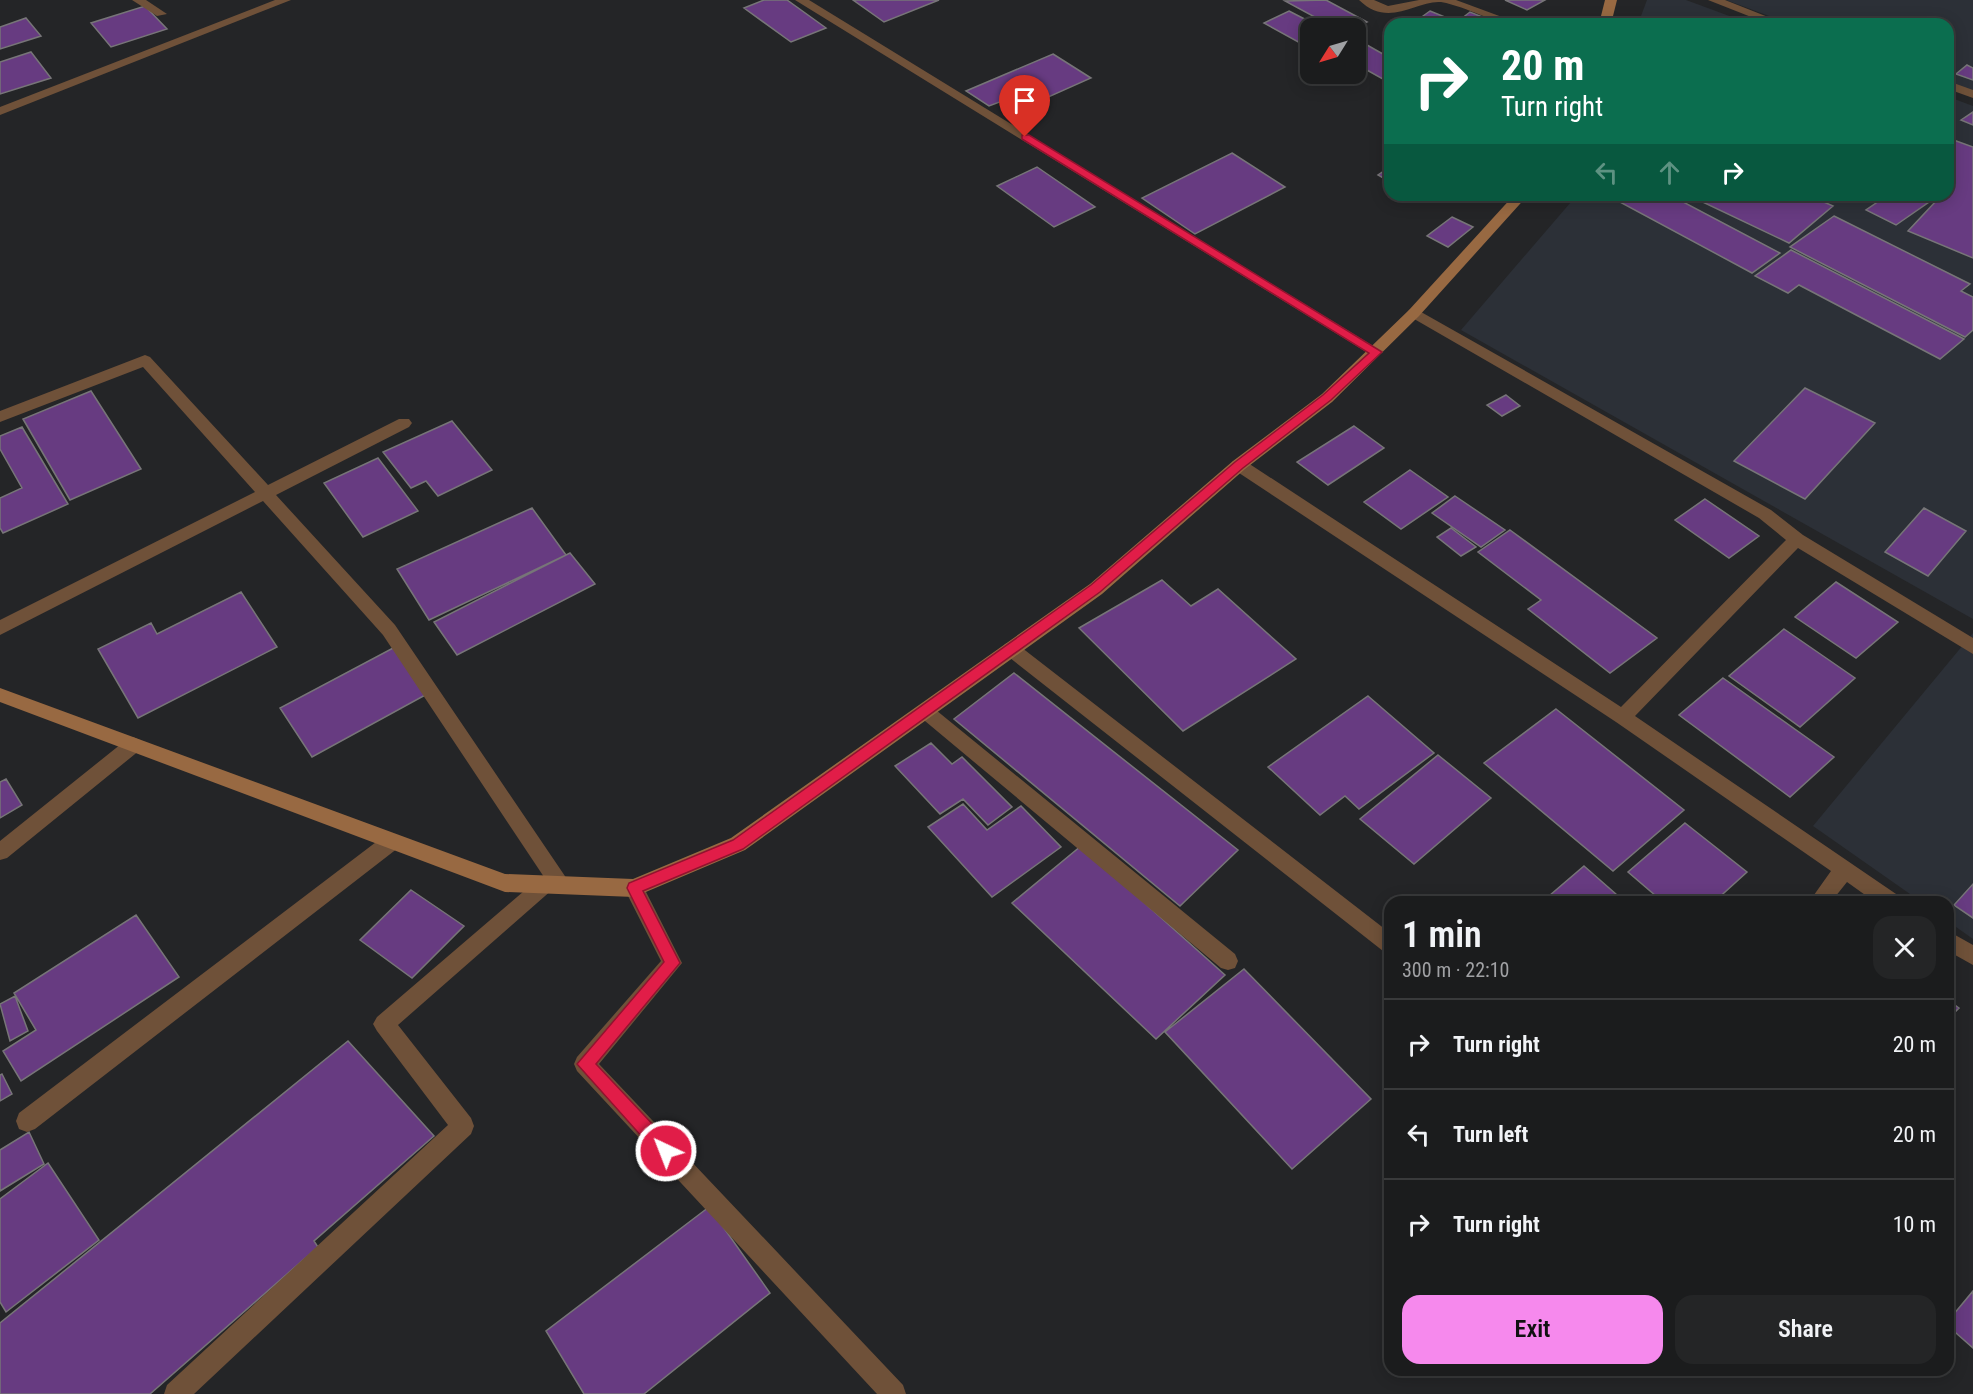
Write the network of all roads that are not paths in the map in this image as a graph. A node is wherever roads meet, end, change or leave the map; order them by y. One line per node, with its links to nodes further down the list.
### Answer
1 (138, 0): 9 (street)
2 (285, 0): 15 (street)
3 (801, 0): 18 (street)
4 (1365, 0): 5 (street)
5 (1435, 0)
6 (1445, 0): 10 (street)
7 (1611, 0): 11 (street)
8 (1714, 0): 12 (street)
9 (161, 14)
10 (1498, 18)
11 (1606, 18)
12 (1764, 18)
13 (1954, 87): 14 (street)
14 (1973, 94)
15 (0, 111)
16 (1516, 201): 17 (street)
17 (1414, 313): 18 (street); 23 (street)
18 (1376, 352): 21 (street)
19 (0, 417): 22 (street)
20 (404, 423): 22 (street)
21 (1239, 465): 26 (street); 29 (street)
22 (266, 494): 24 (street); 34 (street)
23 (1797, 539): 25 (street); 29 (street)
24 (0, 628)
25 (1973, 647)
26 (1011, 649): 28 (street); 38 (street)
27 (0, 696): 30 (street)
28 (925, 711): 35 (street); 41 (street)
29 (1622, 717): 33 (street)
30 (133, 745): 31 (street); 32 (street)
31 (391, 842): 34 (street); 42 (street)
32 (0, 852)
33 (1845, 869): 36 (street); 37 (street)
34 (553, 885): 35 (street); 43 (street)
35 (634, 888): 44 (street)
36 (1824, 896)
37 (1883, 896)
38 (1384, 940)
39 (1954, 944): 40 (street)
40 (1973, 956)
41 (1228, 961)
42 (27, 1121)
43 (176, 1394)
44 (894, 1394)

